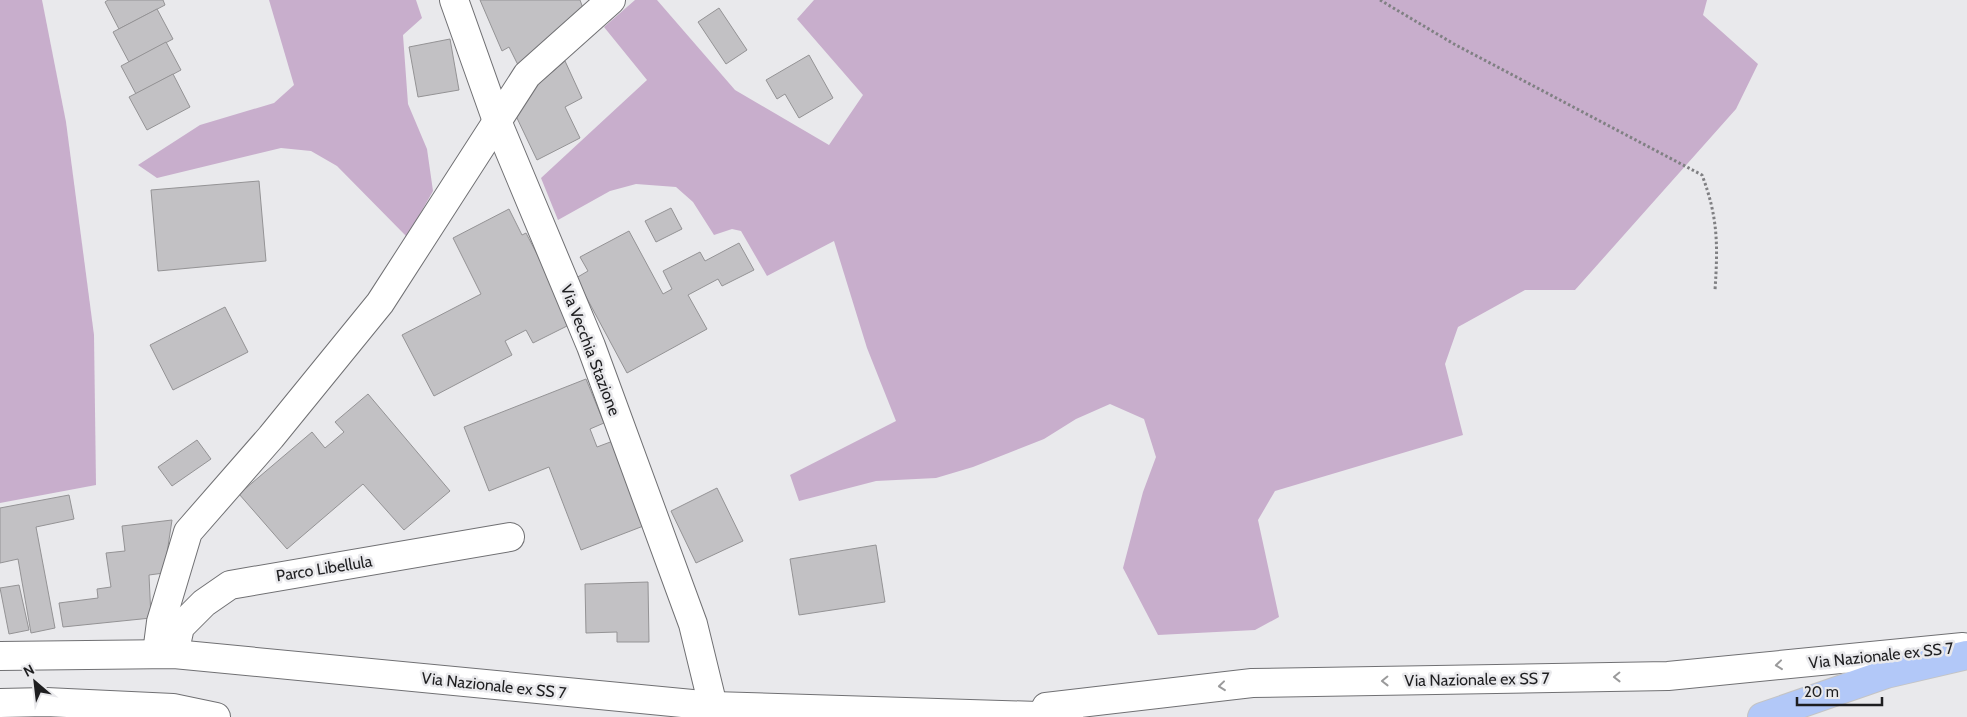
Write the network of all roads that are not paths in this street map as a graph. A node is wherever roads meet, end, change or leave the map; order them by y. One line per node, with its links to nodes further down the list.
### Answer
1 (454, 0): 3 (street, Via Vecchia Stazione)
2 (611, 0): 3 (street)
3 (497, 121): 6 (street); 10 (street, Via Vecchia Stazione)
4 (510, 537): 6 (street, Parco Libellula)
5 (1967, 647): 12 (street, Via Nazionale ex SS 7, one-way to 12)
6 (165, 653): 8 (street, Via Nazionale ex SS 7); 10 (street, Via Nazionale ex SS 7)
7 (1967, 655): 15 (main road)
8 (0, 656)
9 (0, 703): 13 (street)
10 (713, 706): 11 (street, Via Nazionale ex SS 7)
11 (786, 713): 12 (street, Via Nazionale ex SS 7)
12 (988, 715): 14 (street, Via Nazionale ex SS 7)
13 (216, 717)
14 (1069, 717)
15 (1762, 717)

